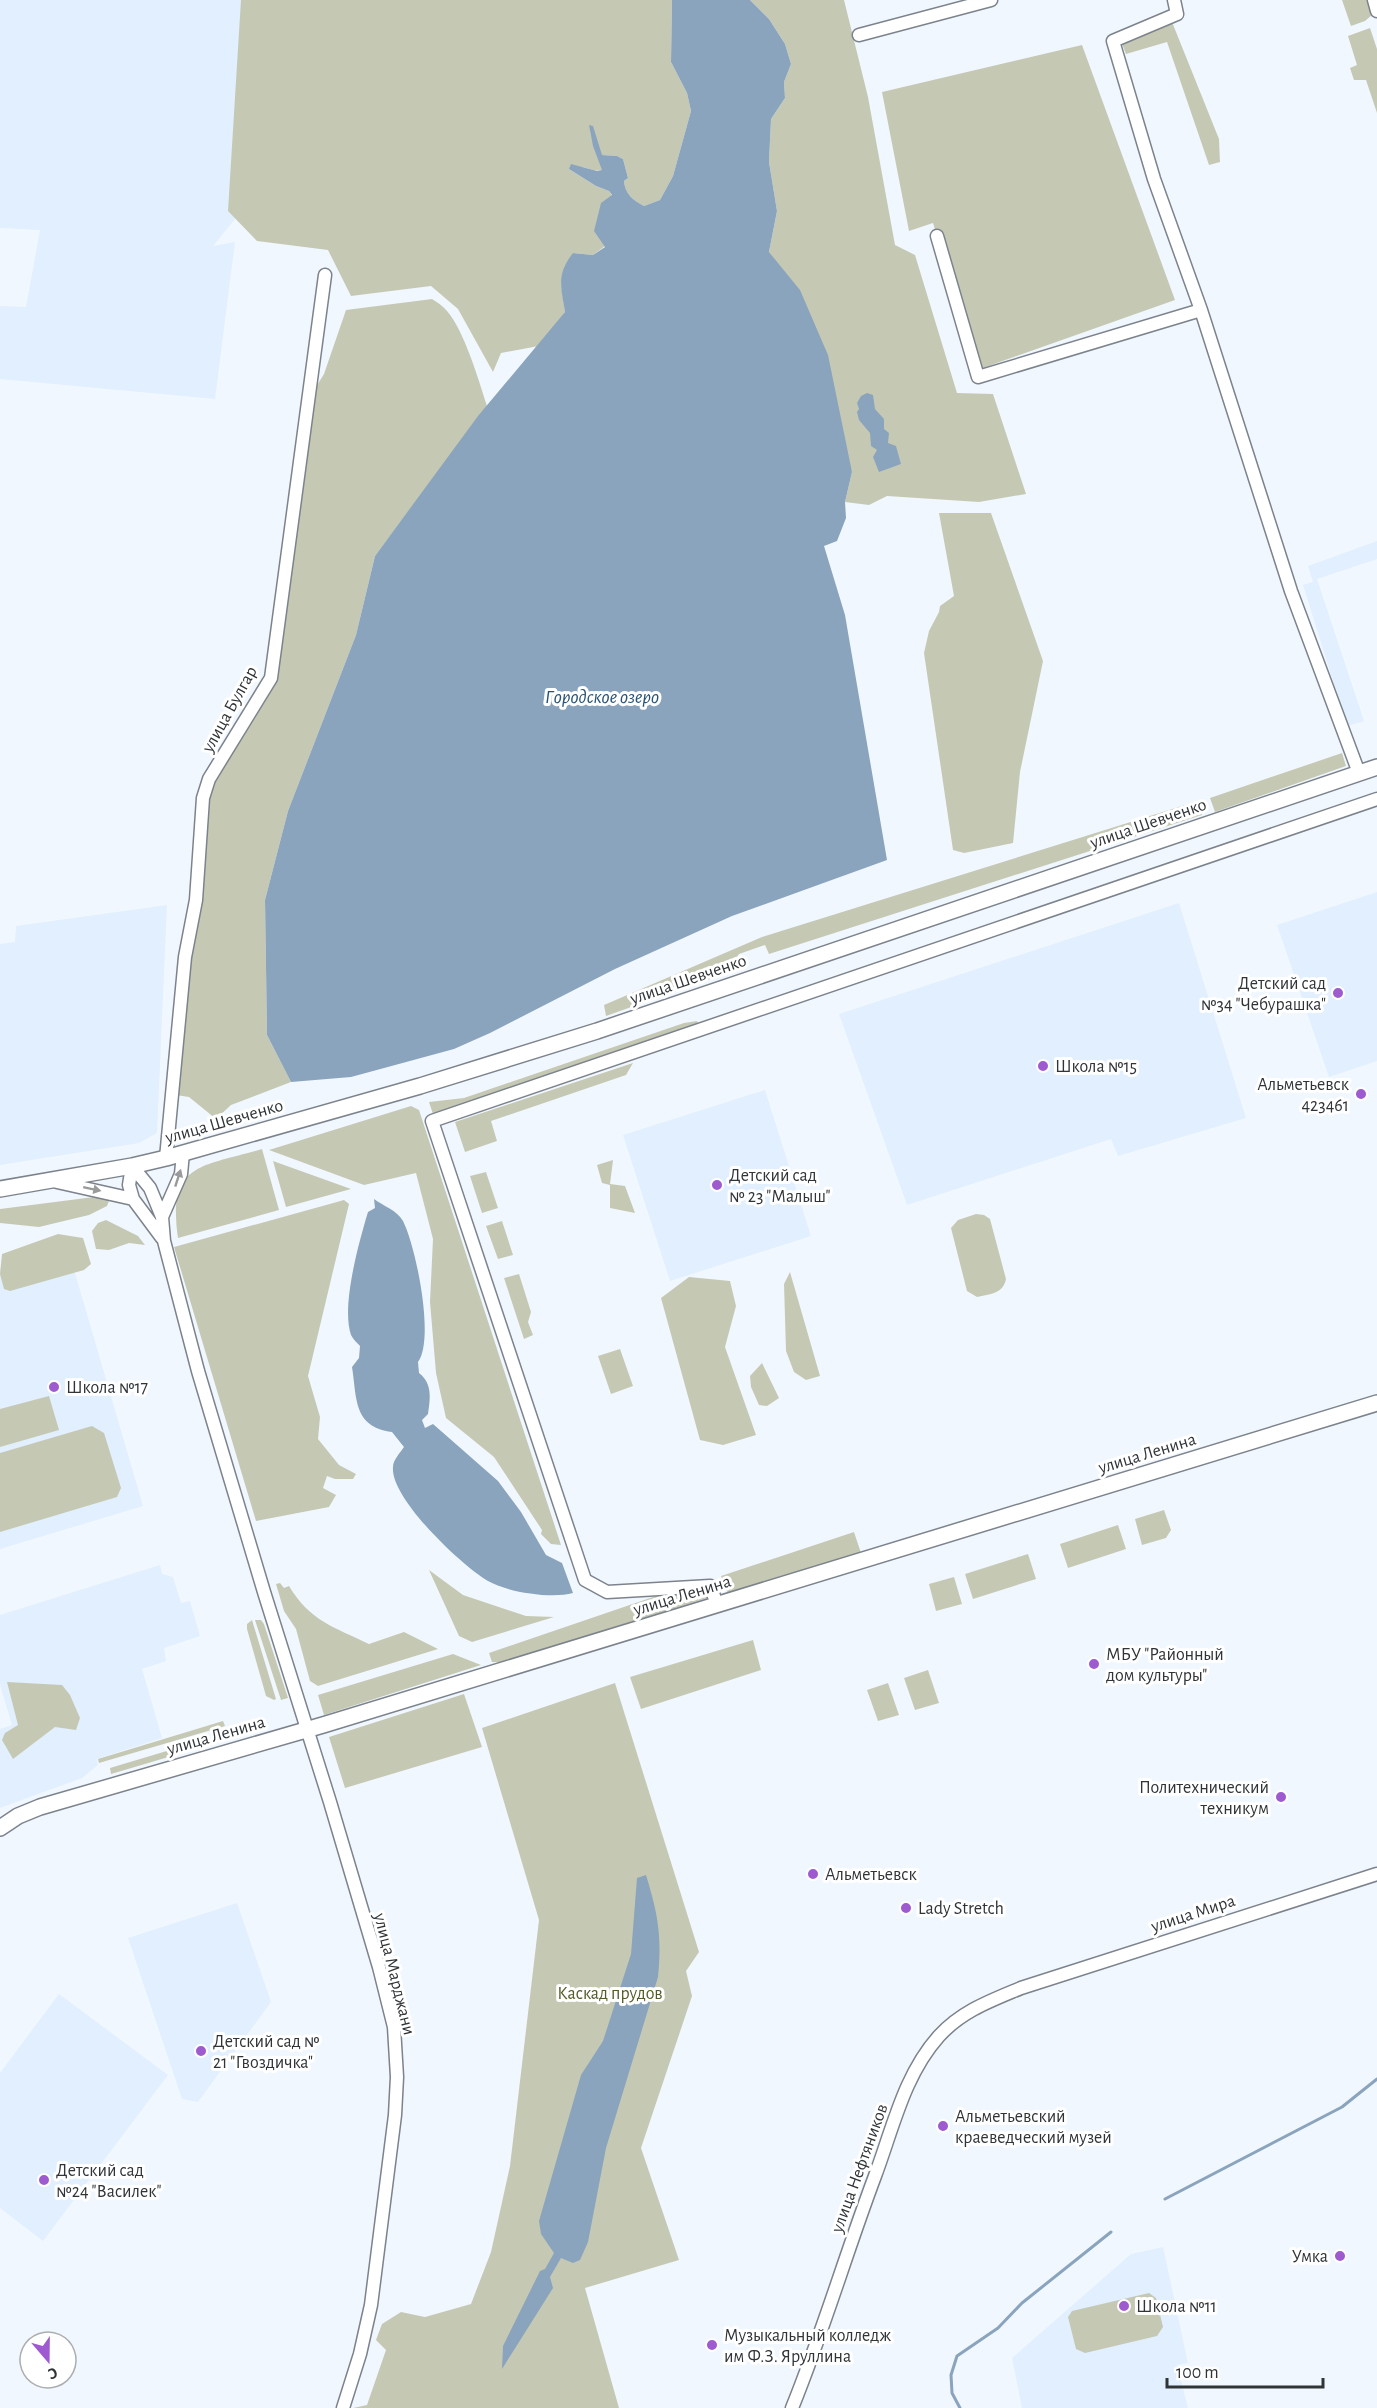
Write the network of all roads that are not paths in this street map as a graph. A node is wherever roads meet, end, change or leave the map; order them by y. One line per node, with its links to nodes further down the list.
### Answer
1 (991, 0): 5 (street)
2 (1174, 0): 8 (street)
3 (1374, 0): 4 (street)
4 (1377, 10)
5 (859, 36)
6 (937, 236): 8 (street)
7 (325, 275): 13 (street, улица Булгар)
8 (1200, 310): 10 (street)
9 (1377, 767): 10 (main road, улица Шевченко)
10 (1359, 772): 12 (main road, улица Шевченко)
11 (1377, 799): 21 (street)
12 (183, 1153): 13 (main road, улица Шевченко); 18 (street, one-way to 12)
13 (166, 1158): 14 (main road, улица Шевченко)
14 (132, 1166): 15 (main road, улица Шевченко); 17 (street); 18 (street)
15 (50, 1180): 16 (main road, улица Шевченко); 17 (street, one-way to 17)
16 (0, 1189)
17 (133, 1199): 19 (street)
18 (162, 1217): 19 (street)
19 (164, 1241): 22 (street, улица Марджани)
20 (1377, 1402): 21 (main road, улица Ленина)
21 (717, 1604): 22 (main road, улица Ленина)
22 (307, 1729): 23 (main road, улица Ленина); 26 (street, улица Марджани)
23 (0, 1828)
24 (1377, 1874): 25 (street, улица Мира)
25 (1021, 1988): 27 (street, улица Нефтяников)
26 (344, 2408)
27 (792, 2408)

